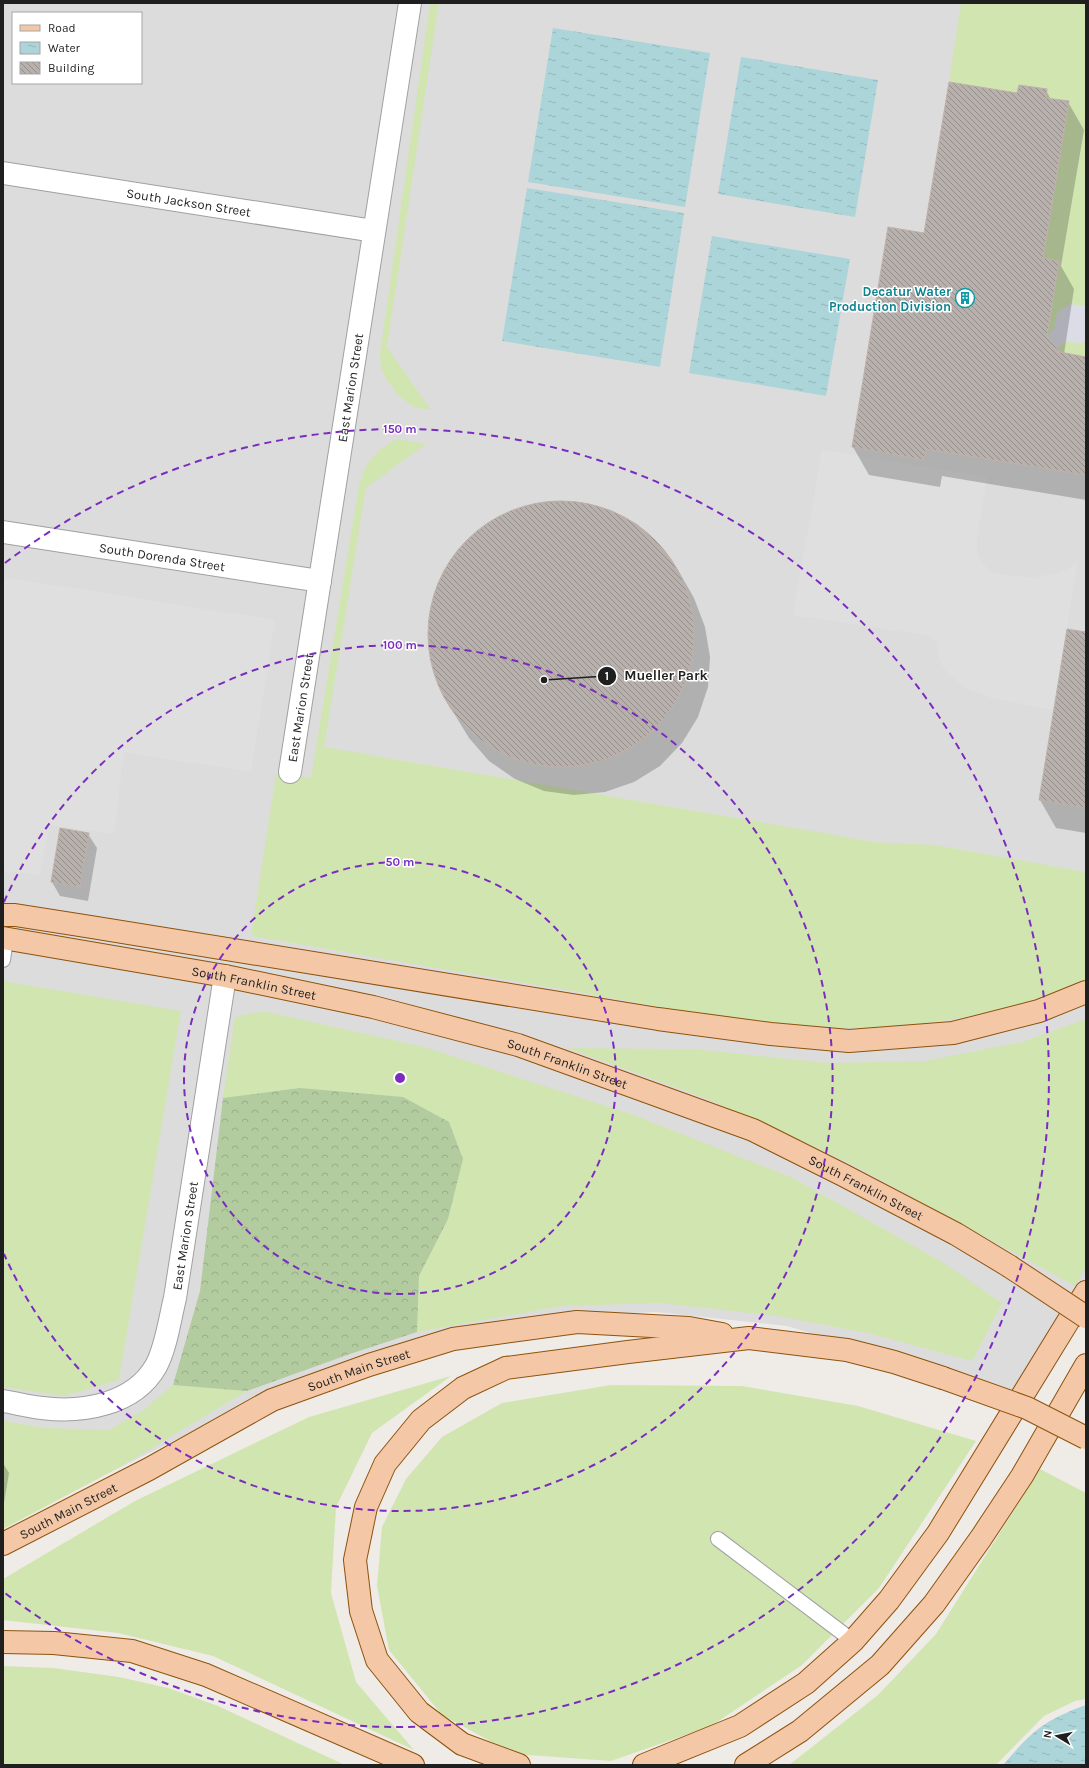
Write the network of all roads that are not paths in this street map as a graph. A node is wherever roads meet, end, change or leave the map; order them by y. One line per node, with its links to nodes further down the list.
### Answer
1 (410, 3): 3 (street, East Marion Street)
2 (3, 173): 3 (street, South Jackson Street)
3 (374, 231): 5 (street, East Marion Street)
4 (3, 532): 5 (street, South Dorenda Street)
5 (320, 581): 6 (street, East Marion Street)
6 (290, 772)
7 (3, 915): 10 (main road)
8 (4, 946): 9 (main road, South Franklin Street)
9 (225, 976): 12 (main road, South Franklin Street, bridge); 15 (street, East Marion Street)
10 (1086, 992)
11 (1086, 1292): 19 (main road)
12 (1086, 1317)
13 (749, 1338): 16 (main road, bridge); 18 (main road, South Main Street); 22 (main road)
14 (1086, 1366): 24 (main road)
15 (3, 1401)
16 (1086, 1438)
17 (718, 1539): 19 (lane)
18 (3, 1544)
19 (853, 1641): 23 (main road)
20 (3, 1642): 21 (main road)
21 (413, 1765)
22 (519, 1765)
23 (644, 1765)
24 (746, 1765)

